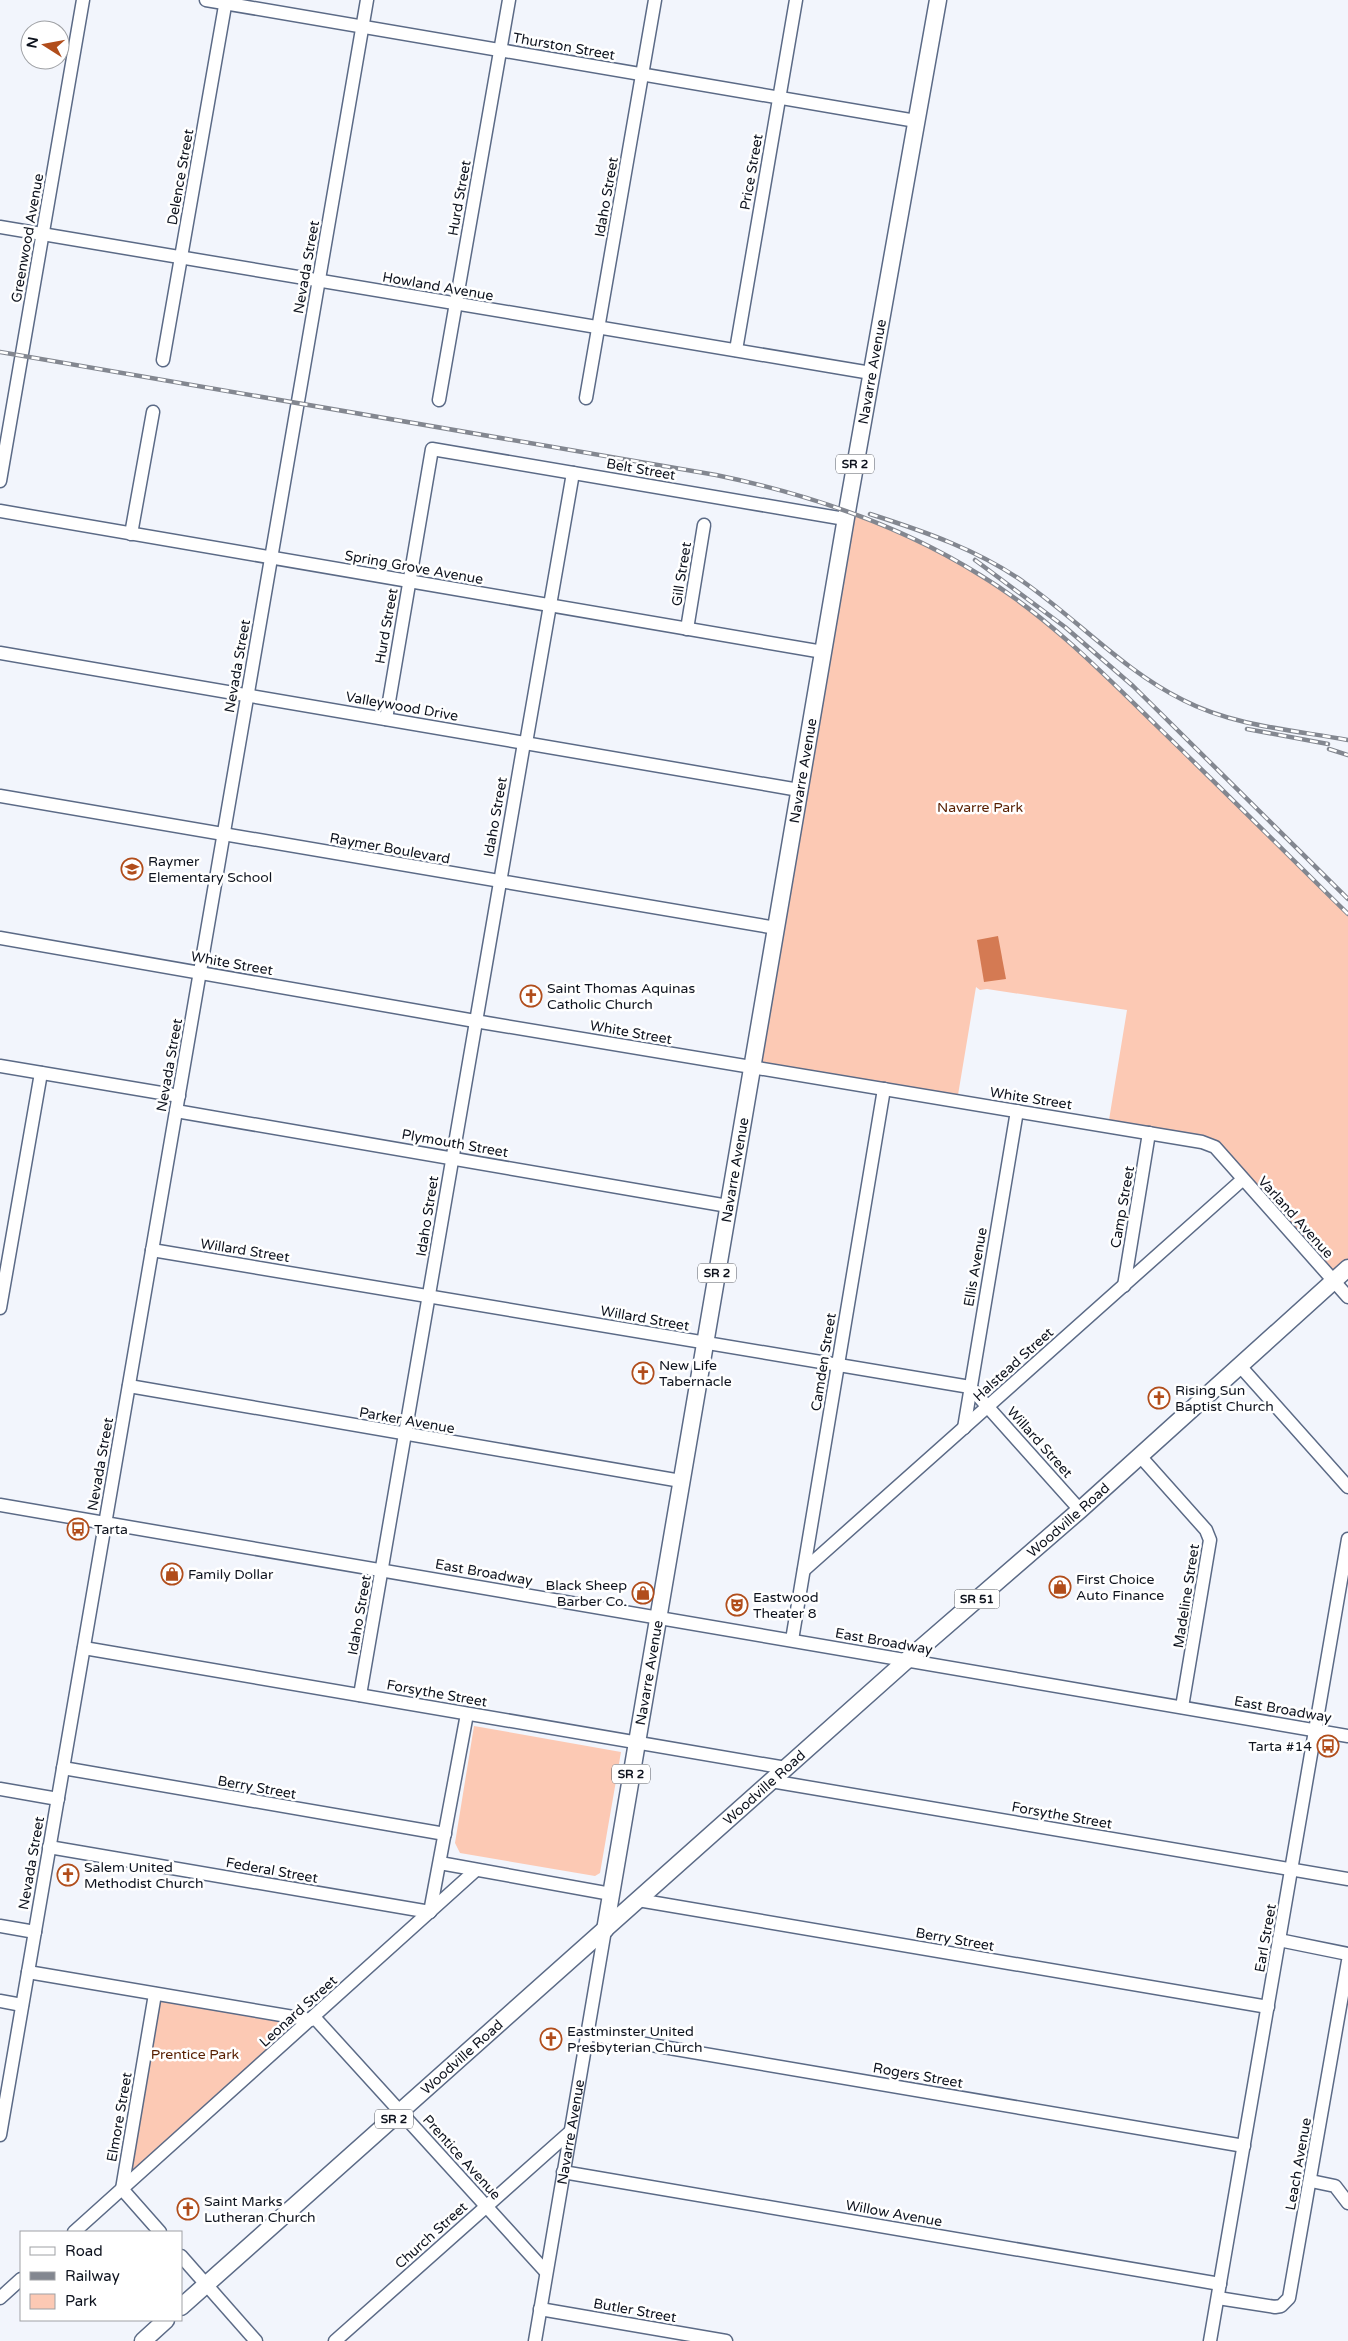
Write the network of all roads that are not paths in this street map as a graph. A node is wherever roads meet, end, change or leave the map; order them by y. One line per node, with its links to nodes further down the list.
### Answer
1 (83, 0): 15 (street, Greenwood Avenue)
2 (206, 0): 8 (street, Thurston Street)
3 (367, 0): 9 (street, Nevada Street)
4 (509, 0): 10 (street, Hurd Street)
5 (655, 0): 11 (street, Idaho Street)
6 (796, 0): 12 (street, Price Street)
7 (938, 0): 13 (main road, Navarre Avenue / SR 2)
8 (225, 2): 9 (street, Thurston Street); 16 (street, Delence Street)
9 (362, 28): 10 (street, Thurston Street); 17 (street, Nevada Street)
10 (500, 50): 11 (street, Thurston Street); 18 (street, Hurd Street)
11 (642, 74): 12 (street, Thurston Street); 19 (street, Idaho Street)
12 (779, 98): 13 (street, Thurston Street); 20 (street, Price Street)
13 (916, 121): 22 (main road, Navarre Avenue / SR 2)
14 (0, 226): 15 (street, Howland Avenue)
15 (43, 234): 16 (street, Howland Avenue); 28 (street, Greenwood Avenue)
16 (182, 258): 17 (street, Howland Avenue); 21 (street, Delence Street)
17 (319, 281): 18 (street, Howland Avenue); 33 (street, Nevada Street)
18 (456, 304): 19 (street, Howland Avenue); 24 (street, Hurd Street)
19 (598, 328): 20 (street, Howland Avenue); 23 (street, Idaho Street)
20 (736, 350): 22 (street, Howland Avenue)
21 (163, 360)
22 (871, 373): 30 (main road, Navarre Avenue / SR 2)
23 (586, 398)
24 (440, 400)
25 (153, 412): 32 (street)
26 (432, 449): 27 (street, Belt Street); 34 (street, Hurd Street)
27 (573, 473): 30 (street, Belt Street); 35 (street, Idaho Street)
28 (0, 481)
29 (0, 511): 32 (street, Spring Grove Avenue)
30 (845, 519): 37 (main road, Navarre Avenue / SR 2)
31 (704, 525): 36 (street, Gill Street)
32 (131, 534): 33 (street, Spring Grove Avenue)
33 (271, 558): 34 (street, Spring Grove Avenue); 39 (street, Nevada Street)
34 (409, 581): 35 (street, Spring Grove Avenue); 40 (street, Hurd Street)
35 (550, 606): 36 (street, Spring Grove Avenue); 41 (street, Idaho Street)
36 (687, 629): 37 (street, Spring Grove Avenue)
37 (823, 652): 42 (main road, Navarre Avenue / SR 2)
38 (0, 653): 39 (street, Valleywood Drive)
39 (247, 696): 40 (street, Valleywood Drive); 44 (street, Nevada Street)
40 (386, 719): 41 (street, Valleywood Drive)
41 (525, 743): 42 (street, Valleywood Drive); 45 (street, Idaho Street)
42 (799, 790): 46 (main road, Navarre Avenue / SR 2)
43 (0, 796): 44 (street, Raymer Boulevard)
44 (224, 835): 45 (street, Raymer Boulevard); 48 (street, Nevada Street)
45 (499, 881): 46 (street, Raymer Boulevard); 49 (street, Idaho Street)
46 (776, 928): 51 (main road, Navarre Avenue / SR 2)
47 (0, 938): 48 (street, White Street)
48 (200, 973): 49 (street, White Street); 54 (street, Nevada Street)
49 (475, 1021): 51 (street, White Street); 59 (street, Idaho Street)
50 (0, 1066): 52 (street)
51 (752, 1067): 53 (street, White Street); 61 (main road, Navarre Avenue / SR 2)
52 (41, 1073): 54 (street); 68 (street)
53 (884, 1089): 56 (street, White Street); 70 (street, Camden Street)
54 (178, 1096): 55 (street, Nevada Street)
55 (176, 1111): 59 (street, Plymouth Street); 62 (street, Nevada Street)
56 (1017, 1111): 57 (street, White Street); 73 (street, Ellis Avenue)
57 (1149, 1133): 58 (street, White Street); 65 (street, Camp Street)
58 (1223, 1157): 60 (street, Varland Avenue)
59 (451, 1158): 61 (street, Plymouth Street); 66 (street, Idaho Street)
60 (1242, 1180): 64 (street, Varland Avenue); 65 (street, Halstead Street)
61 (728, 1206): 69 (main road, Navarre Avenue / SR 2)
62 (152, 1250): 66 (street, Willard Street); 72 (street, Nevada Street)
63 (1348, 1268): 64 (main road, Woodville Road / SR 51)
64 (1334, 1281): 67 (street, Varland Avenue); 71 (main road, Woodville Road / SR 51)
65 (1124, 1286): 74 (street, Halstead Street)
66 (429, 1296): 69 (street, Willard Street); 76 (street, Idaho Street)
67 (1348, 1297)
68 (0, 1308)
69 (705, 1343): 70 (street, Willard Street); 78 (main road, Navarre Avenue / SR 2)
70 (838, 1365): 73 (street, Willard Street); 85 (street, Camden Street)
71 (1240, 1366): 77 (main road, Woodville Road / SR 51); 79 (street)
72 (129, 1386): 76 (street, Parker Avenue); 82 (street, Nevada Street)
73 (970, 1387): 74 (street, Willard Street); 75 (street, Ellis Avenue)
74 (988, 1406): 75 (street, Halstead Street); 81 (street, Willard Street)
75 (964, 1428): 85 (street, Halstead Street)
76 (405, 1435): 78 (street, Parker Avenue); 84 (street, Idaho Street)
77 (1140, 1456): 81 (main road, Woodville Road / SR 51); 91 (street, Madeline Street)
78 (681, 1481): 86 (main road, Navarre Avenue / SR 2)
79 (1348, 1487)
80 (0, 1505): 82 (street, East Broadway)
81 (1080, 1510): 89 (main road, Woodville Road / SR 51)
82 (105, 1523): 84 (street, East Broadway); 88 (street, Nevada Street)
83 (1348, 1539): 93 (street, Earl Street)
84 (382, 1570): 86 (street, East Broadway); 90 (street, Idaho Street)
85 (804, 1570): 87 (street, Camden Street)
86 (658, 1617): 87 (street, East Broadway); 95 (main road, Navarre Avenue / SR 2)
87 (792, 1640): 89 (street, East Broadway)
88 (84, 1648): 90 (street, Forsythe Street); 96 (street, Nevada Street)
89 (907, 1660): 91 (street, East Broadway); 97 (main road, Woodville Road / SR 51)
90 (360, 1695): 92 (street, Forsythe Street)
91 (1182, 1707): 93 (street, East Broadway)
92 (467, 1714): 95 (street, Forsythe Street); 101 (street)
93 (1315, 1730): 94 (street, East Broadway); 105 (street, Earl Street)
94 (1348, 1736)
95 (636, 1743): 97 (street, Forsythe Street); 107 (main road, Navarre Avenue / SR 2)
96 (63, 1768): 100 (street, Nevada Street); 101 (street, Berry Street)
97 (786, 1768): 98 (main road, Woodville Road / SR 51)
98 (771, 1781): 105 (street, Forsythe Street); 108 (main road, Woodville Road / SR 51)
99 (0, 1789): 100 (street)
100 (58, 1799): 102 (street, Nevada Street)
101 (445, 1834): 103 (street)
102 (50, 1847): 109 (street, Federal Street); 112 (street, Nevada Street)
103 (440, 1863): 104 (street); 109 (street)
104 (476, 1870): 107 (street); 109 (street, Leonard Street)
105 (1291, 1870): 106 (street, Forsythe Street); 113 (street, Earl Street)
106 (1348, 1879)
107 (611, 1894): 111 (main road, Navarre Avenue / SR 2)
108 (638, 1900): 111 (main road, Woodville Road / SR 51); 120 (street, Berry Street)
109 (430, 1912): 121 (street, Leonard Street)
110 (0, 1926): 112 (street)
111 (605, 1930): 122 (street, Navarre Avenue); 123 (main road, Woodville Road / SR 2)
112 (35, 1932): 116 (street, Nevada Street)
113 (1279, 1940): 114 (street); 120 (street, Earl Street)
114 (1348, 1954)
115 (1348, 1961): 128 (street, Leach Avenue)
116 (28, 1972): 117 (street); 119 (street, Nevada Street)
117 (155, 1994): 121 (street); 129 (street, Elmore Street)
118 (0, 2001): 119 (street)
119 (22, 2005): 125 (street, Nevada Street)
120 (1268, 2007): 126 (street, Earl Street)
121 (312, 2019): 123 (street, Prentice Avenue); 129 (street, Leonard Street)
122 (587, 2034): 124 (street, Navarre Avenue); 126 (street, Rogers Street)
123 (401, 2112): 131 (street, Prentice Avenue); 137 (main road, Woodville Road / SR 2)
124 (570, 2132): 127 (street, Navarre Avenue); 131 (street, Church Street)
125 (0, 2135)
126 (1244, 2146): 138 (street, Earl Street)
127 (563, 2172): 135 (street, Navarre Avenue); 138 (street, Willow Avenue)
128 (1311, 2181): 130 (street); 140 (street, Leach Avenue)
129 (122, 2190): 132 (street, Leonard Street); 133 (street)
130 (1348, 2203)
131 (486, 2206): 135 (street, Prentice Avenue); 147 (street, Church Street)
132 (75, 2231)
133 (159, 2231)
134 (182, 2257): 137 (street)
135 (546, 2272): 142 (street, Navarre Avenue)
136 (20, 2280): 139 (street)
137 (206, 2284): 141 (main road, Woodville Road / SR 2); 146 (street)
138 (1220, 2284): 140 (street, Earl Street)
139 (0, 2298)
140 (1218, 2298): 149 (street, Earl Street)
141 (182, 2306)
142 (540, 2309): 144 (street, Navarre Avenue); 148 (street, Butler Street)
143 (165, 2321): 145 (main road)
144 (533, 2339)
145 (142, 2341)
146 (256, 2341)
147 (335, 2341)
148 (726, 2341)
149 (1210, 2341)

